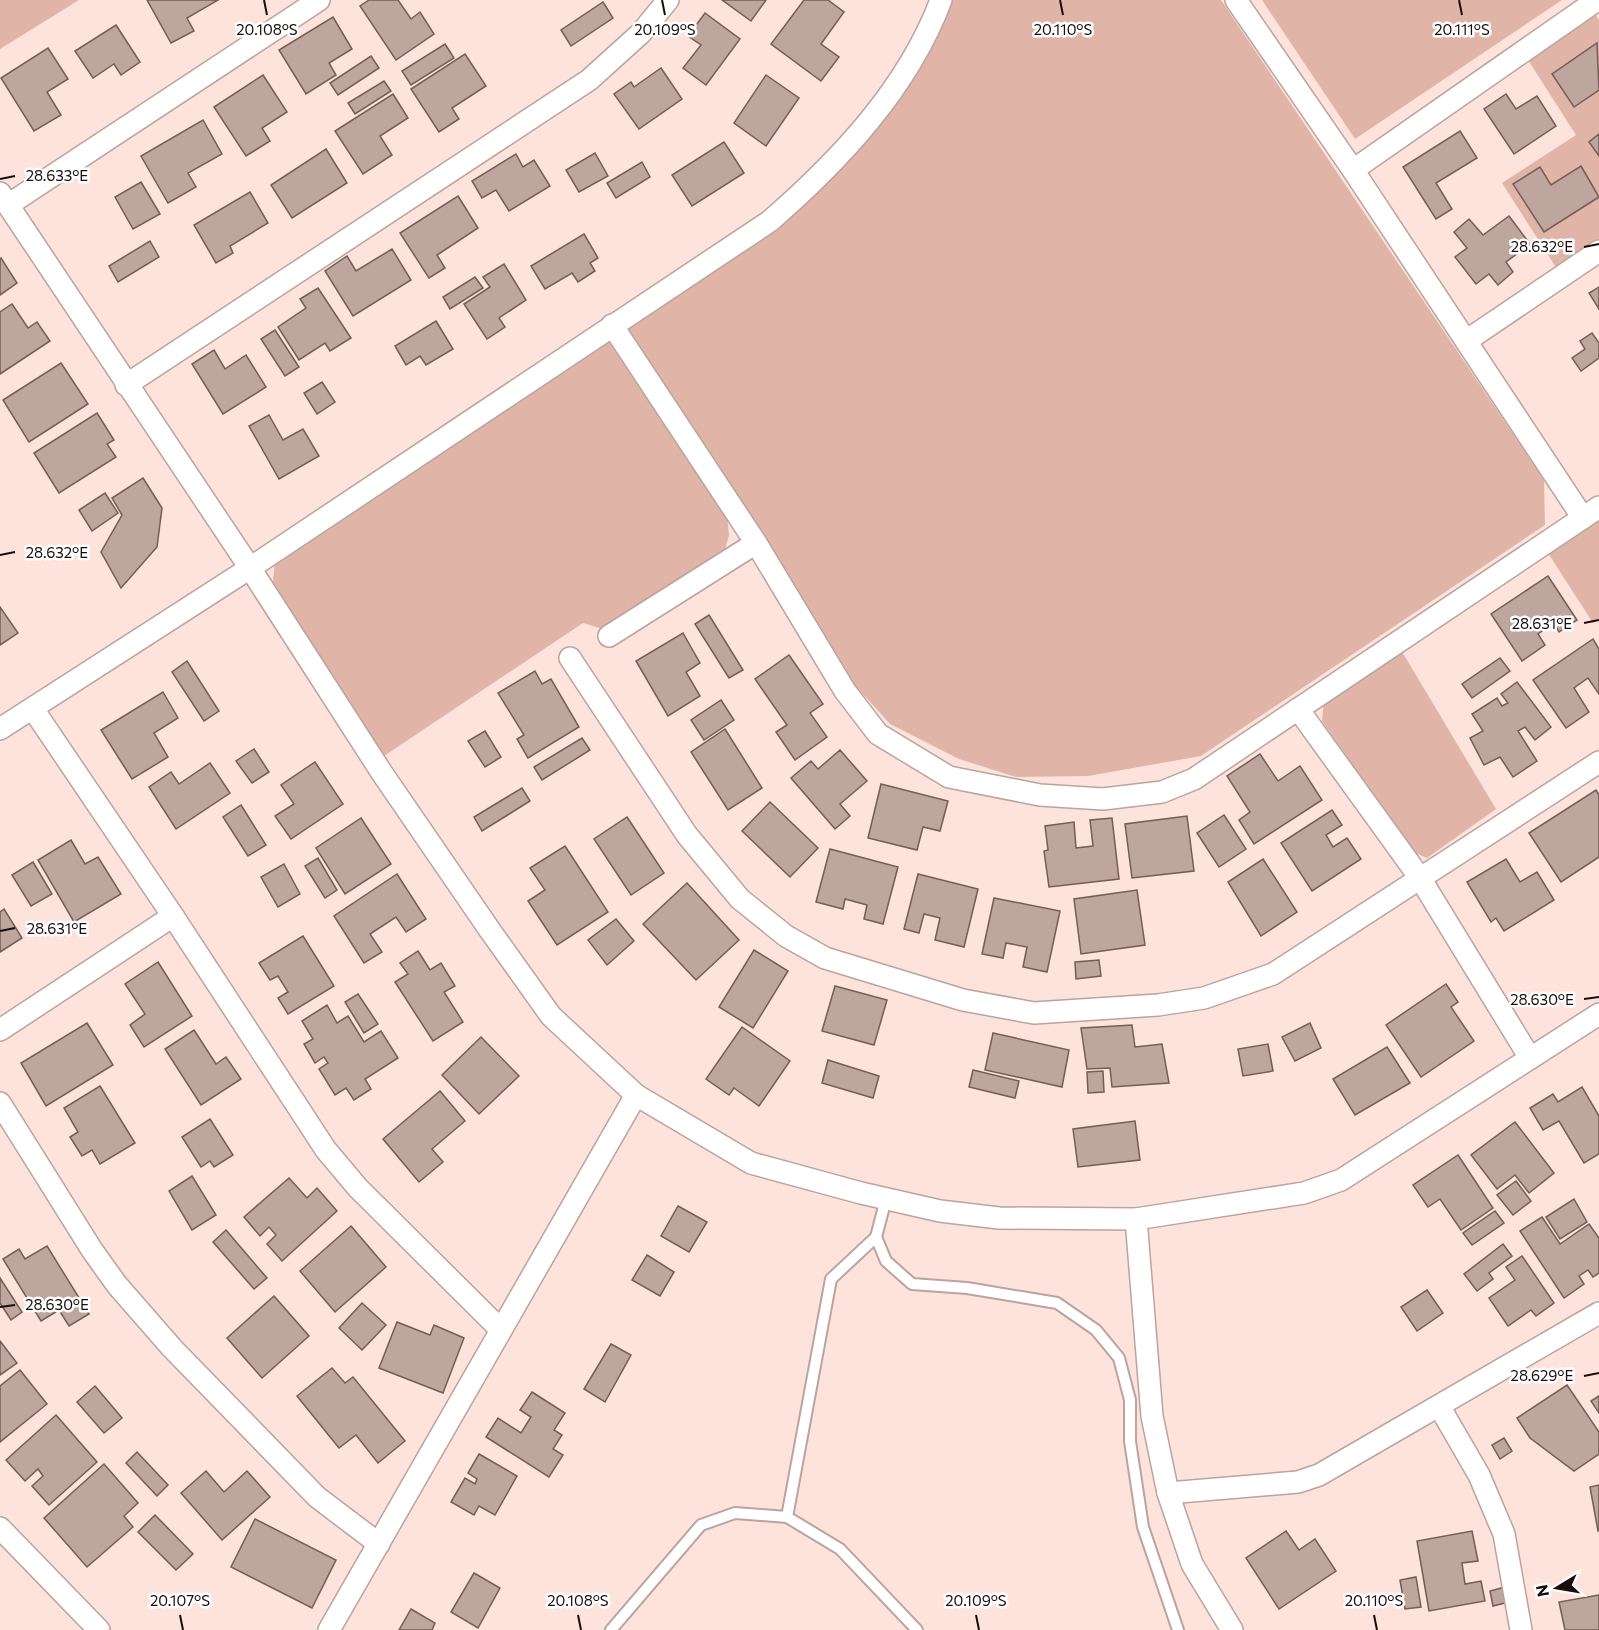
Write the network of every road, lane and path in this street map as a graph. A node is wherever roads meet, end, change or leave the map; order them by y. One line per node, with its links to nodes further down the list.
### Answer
1 (320, 0): 7 (street)
2 (668, 0): 11 (street)
3 (941, 0): 9 (street)
4 (1236, 0): 6 (street)
5 (1596, 0): 6 (street)
6 (1353, 170): 10 (street)
7 (4, 199): 11 (street)
8 (1599, 251): 10 (street)
9 (612, 325): 13 (street); 14 (street)
10 (1466, 341): 12 (street)
11 (126, 385): 14 (street)
12 (1591, 513): 18 (street)
13 (756, 543): 15 (street); 18 (street)
14 (250, 568): 17 (street); 26 (street)
15 (609, 636)
16 (570, 658): 21 (street)
17 (33, 709): 19 (street); 22 (street)
18 (1298, 709): 21 (street)
19 (0, 729)
20 (1599, 762): 21 (street)
21 (1420, 878): 25 (street)
22 (173, 916): 24 (street); 32 (street)
23 (1599, 1014): 25 (street)
24 (0, 1030)
25 (1530, 1058): 29 (street)
26 (636, 1095): 28 (street); 32 (street)
27 (0, 1103): 37 (street)
28 (886, 1199): 29 (street); 30 (lane)
29 (1136, 1219): 34 (street)
30 (876, 1237): 35 (lane); 42 (lane)
31 (1599, 1313): 33 (street)
32 (501, 1330): 37 (street)
33 (1439, 1406): 34 (street); 44 (street)
34 (1168, 1493): 43 (street)
35 (787, 1517): 40 (lane); 41 (lane)
36 (0, 1528): 38 (street)
37 (379, 1544): 39 (street)
38 (99, 1630)
39 (329, 1630)
40 (610, 1630)
41 (917, 1630)
42 (1178, 1630)
43 (1232, 1630)
44 (1521, 1630)

